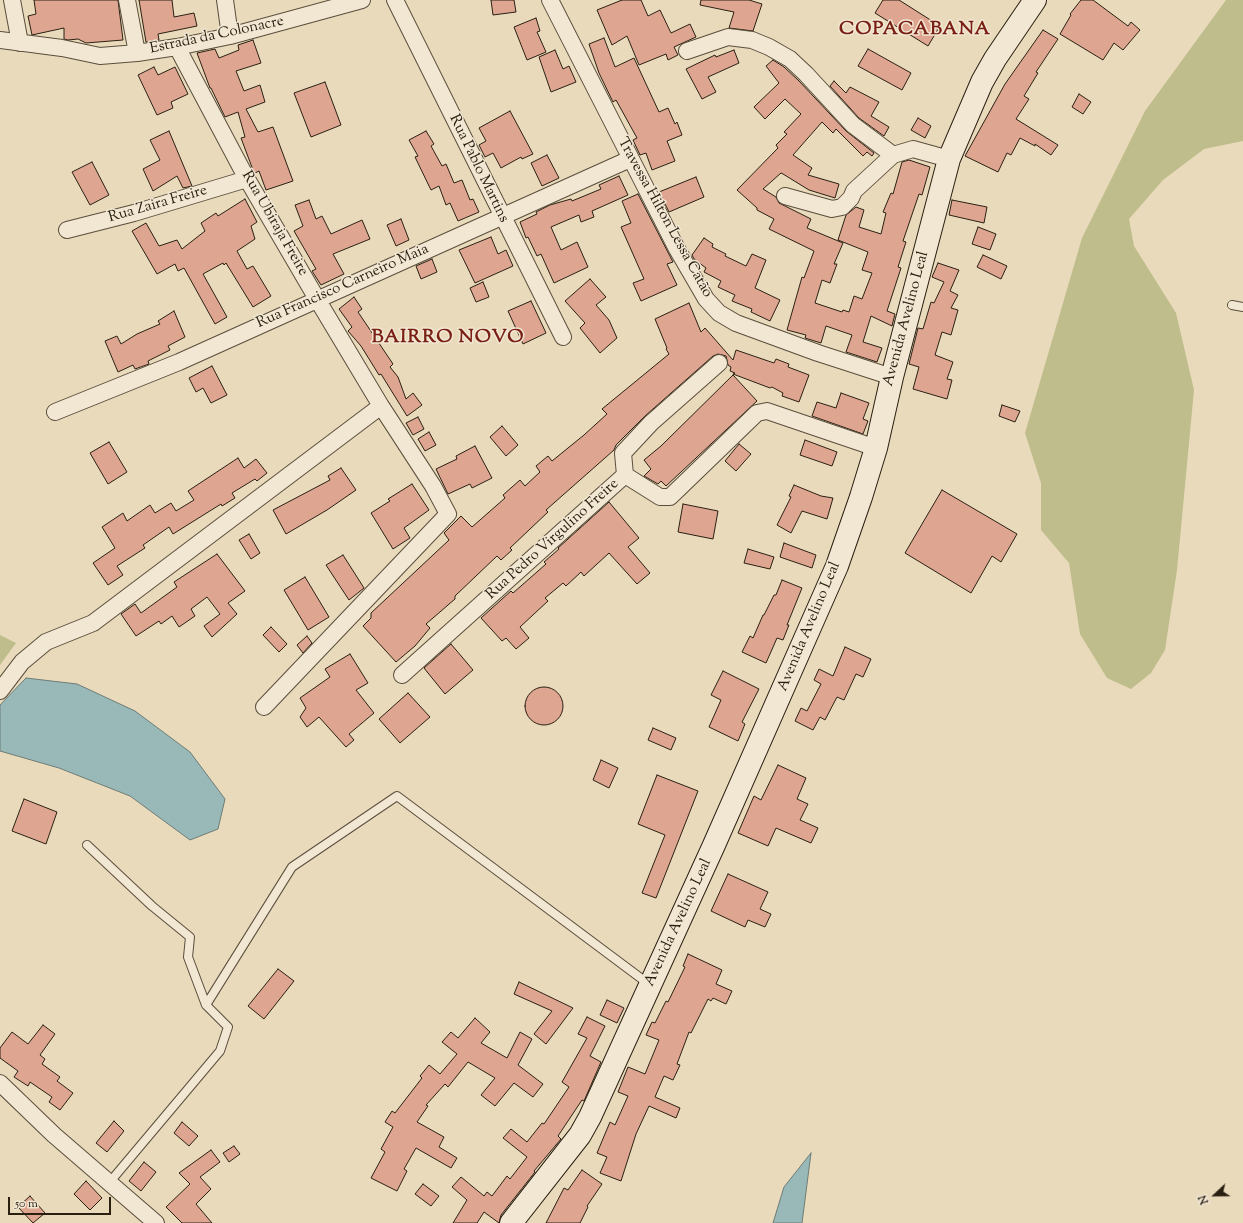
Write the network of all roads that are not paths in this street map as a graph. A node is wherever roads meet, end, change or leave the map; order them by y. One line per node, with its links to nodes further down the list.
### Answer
1 (12, 0): 10 (street)
2 (128, 0): 13 (street)
3 (225, 0): 8 (street)
4 (362, 0): 8 (street, Estrada da Colonacre)
5 (394, 0): 19 (street, Rua Pablo Martins)
6 (550, 0): 15 (street, Travessa Hilton Lessa Catão)
7 (1035, 0): 16 (main road, Avenida Avelino Leal)
8 (230, 36): 11 (street, Estrada da Colonacre)
9 (0, 40): 10 (street, Estrada da Colonacre)
10 (20, 43): 13 (street, Estrada da Colonacre)
11 (177, 47): 13 (street, Estrada da Colonacre); 17 (street, Rua Ubiraja Freire)
12 (686, 51): 14 (street)
13 (137, 53)
14 (893, 155): 16 (street); 18 (street)
15 (630, 159): 19 (street, Rua Francisco Carneiro Maia); 26 (street, Travessa Hilton Lessa Catão)
16 (950, 159): 26 (main road, Avenida Avelino Leal)
17 (247, 179): 20 (street, Rua Zaira Freire); 21 (street, Rua Ubiraja Freire)
18 (785, 196)
19 (501, 216): 21 (street, Rua Francisco Carneiro Maia); 24 (street, Rua Pablo Martins)
20 (67, 230)
21 (317, 299): 27 (street, Rua Ubiraja Freire); 28 (street, Rua Francisco Carneiro Maia)
22 (1232, 304): 23 (lane)
23 (1243, 307)
24 (563, 337)
25 (720, 362): 30 (street)
26 (892, 377): 29 (main road, Avenida Avelino Leal)
27 (381, 406): 32 (street); 33 (street, Rua Ubiraja Freire)
28 (55, 412)
29 (876, 448): 30 (street, Rua Pedro Virgulino Freire); 35 (main road, Avenida Avelino Leal)
30 (625, 475): 31 (street, Rua Pedro Virgulino Freire)
31 (402, 675)
32 (0, 691)
33 (264, 707)
34 (87, 845): 36 (lane)
35 (650, 985): 36 (lane); 40 (main road, Avenida Avelino Leal)
36 (206, 1005): 38 (lane)
37 (0, 1083): 38 (street)
38 (109, 1183): 39 (street)
39 (156, 1223)
40 (511, 1223)

